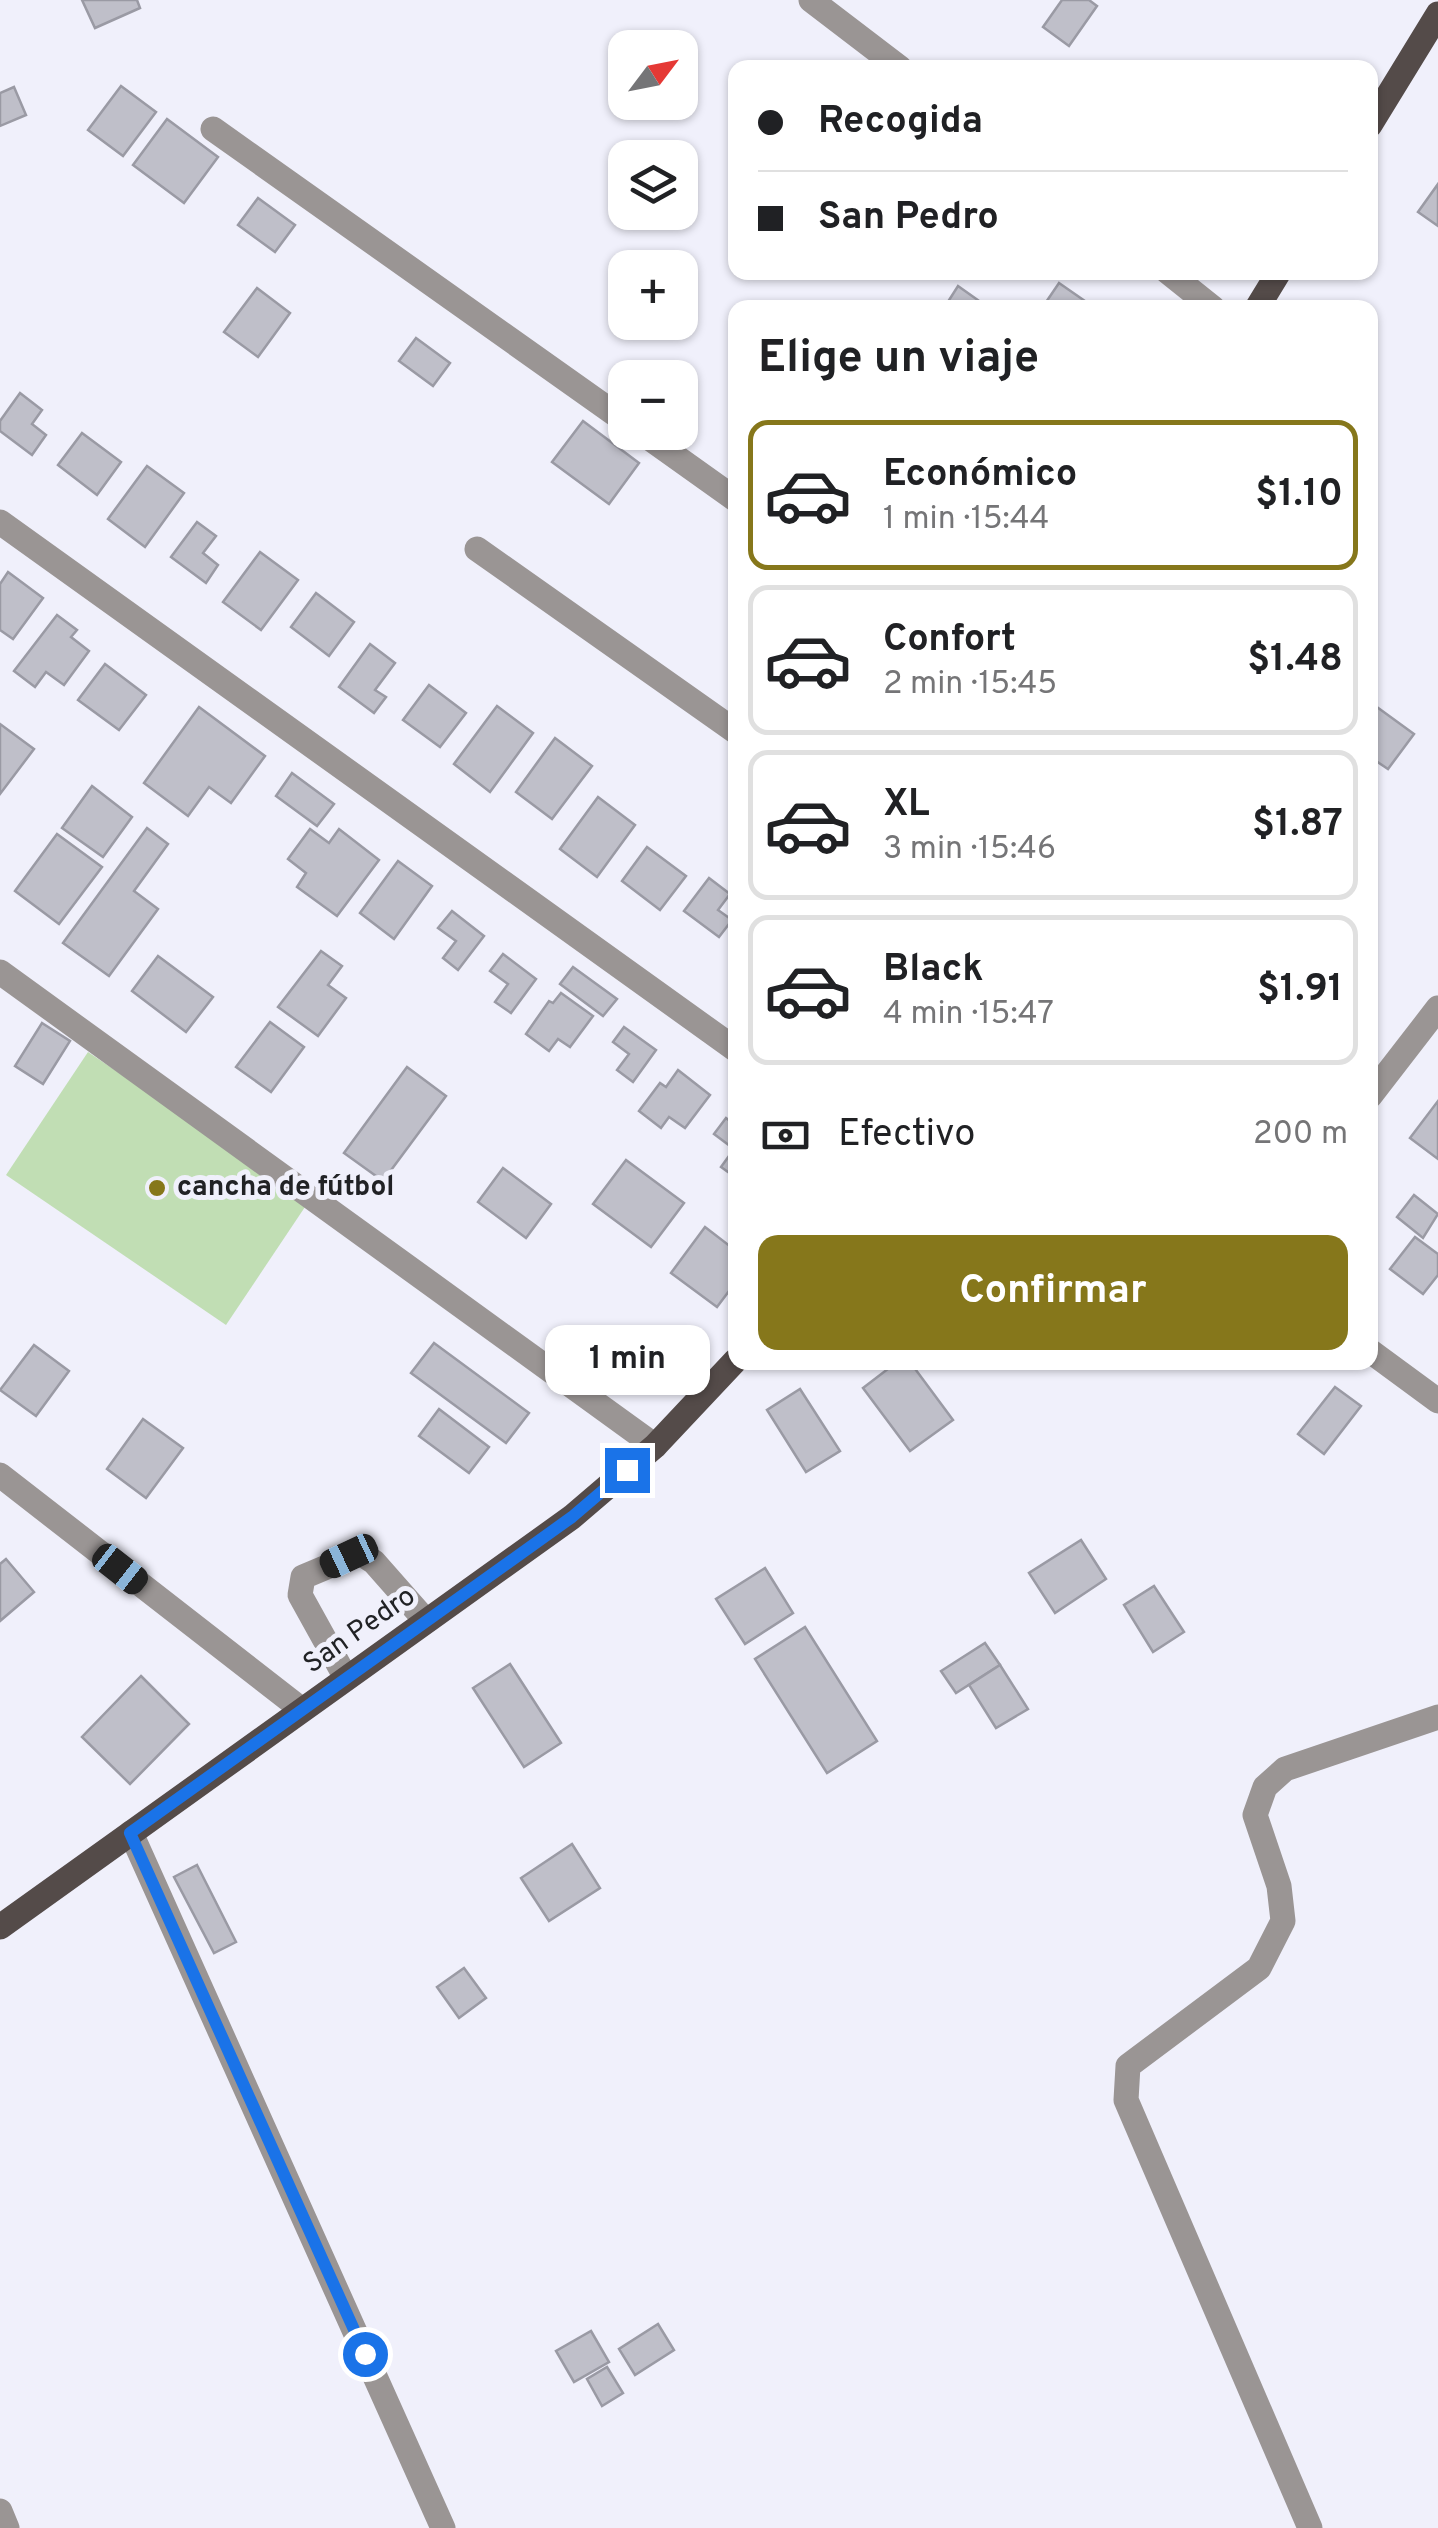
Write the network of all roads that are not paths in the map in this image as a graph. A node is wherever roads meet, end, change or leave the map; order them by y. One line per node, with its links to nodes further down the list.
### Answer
1 (812, 0): 3 (street)
2 (1438, 14): 4 (main road)
3 (890, 60)
4 (1378, 111)
5 (213, 129): 8 (street)
6 (1178, 280): 7 (street)
7 (1204, 300)
8 (608, 409)
9 (666, 450): 10 (street)
10 (728, 494)
11 (0, 522): 16 (street)
12 (477, 548): 13 (street)
13 (728, 726)
14 (0, 972): 21 (street)
15 (1438, 1008): 17 (street)
16 (728, 1044)
17 (1378, 1086)
18 (1378, 1356): 20 (street)
19 (728, 1368): 21 (main road, San Pedro)
20 (1438, 1400)
21 (655, 1446): 23 (main road, San Pedro)
22 (0, 1475): 25 (street)
23 (426, 1621): 24 (main road, San Pedro); 24 (street)
24 (346, 1678): 25 (main road, San Pedro)
25 (302, 1709): 27 (main road, San Pedro)
26 (1438, 1717): 32 (street)
27 (130, 1833): 28 (main road, San Pedro); 31 (street)
28 (0, 1927)
29 (0, 2512): 30 (street)
30 (7, 2528)
31 (443, 2528)
32 (1310, 2528)

